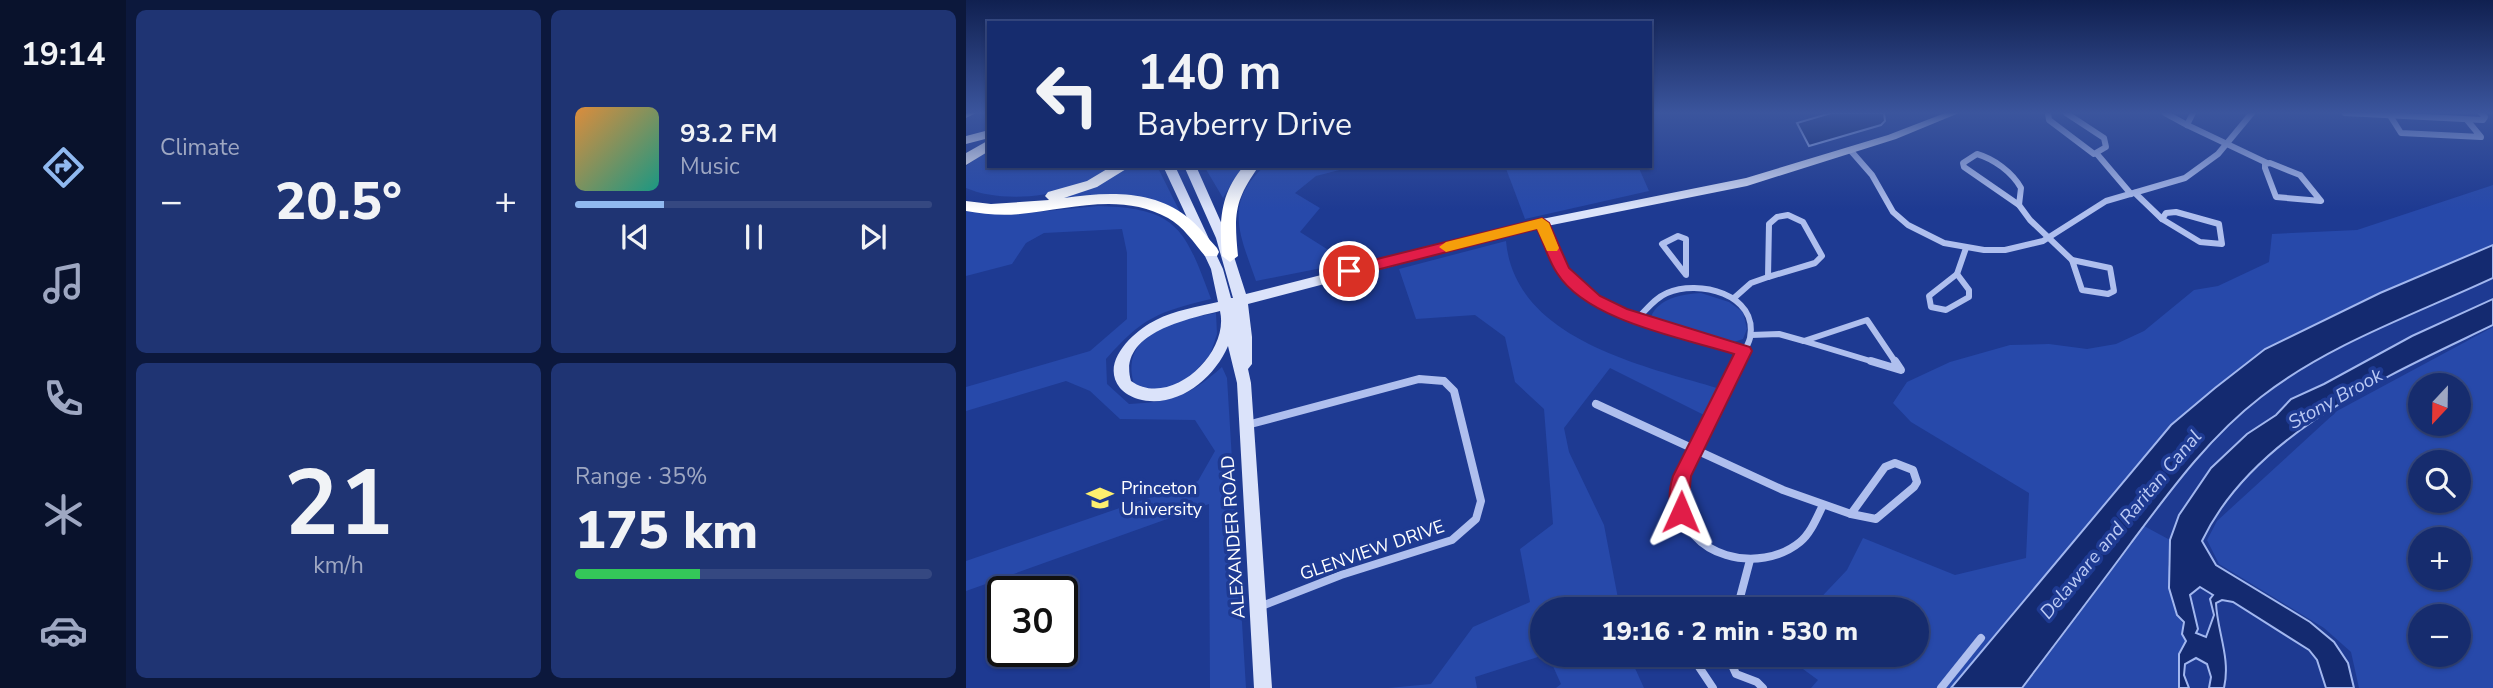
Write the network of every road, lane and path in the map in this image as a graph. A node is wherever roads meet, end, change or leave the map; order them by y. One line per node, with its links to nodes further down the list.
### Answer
1 (987, 145): 8 (highway)
2 (1865, 145): 6 (main road)
3 (2083, 145): 7 (street)
4 (2106, 145): 7 (street)
5 (2226, 145): 9 (street); 14 (street)
6 (1851, 150): 19 (main road); 21 (street)
7 (2097, 155): 14 (street)
8 (966, 160)
9 (2267, 163): 9 (street)
10 (1120, 168): 15 (highway)
11 (1170, 168): 22 (main road, ALEXANDER ROAD)
12 (1191, 168): 23 (main road, ALEXANDER ROAD)
13 (1250, 168): 23 (highway)
14 (2133, 194): 18 (street); 20 (street)
15 (966, 196)
16 (2019, 205): 16 (street); 20 (street)
17 (966, 206): 22 (highway)
18 (2162, 219): 18 (street)
19 (1542, 223): 30 (main road); 32 (street)
20 (2048, 239): 21 (street); 24 (street)
21 (1966, 248): 25 (street)
22 (1211, 252): 31 (main road, ALEXANDER ROAD)
23 (1230, 256): 30 (main road, ALEXANDER ROAD)
24 (2072, 260): 24 (street)
25 (1957, 274): 25 (street)
26 (1686, 275): 26 (street); 28 (street)
27 (1768, 277): 27 (street); 29 (street)
28 (1689, 288): 29 (street); 32 (street)
29 (1734, 298): 33 (street)
30 (1242, 299): 31 (main road); 36 (main road, ALEXANDER ROAD)
31 (1228, 310): 31 (main road); 36 (main road, ALEXANDER ROAD)
32 (1638, 318): 35 (street)
33 (1751, 335): 34 (street); 35 (street)
34 (1804, 341): 34 (street)
35 (1744, 351): 39 (street)
36 (1244, 383): 38 (main road, ALEXANDER ROAD)
37 (1596, 404): 39 (street)
38 (1247, 425): 44 (main road, ALEXANDER ROAD); 44 (street, GLENVIEW DRIVE)
39 (1694, 452): 40 (street); 42 (street)
40 (1823, 505): 41 (street); 42 (street)
41 (1851, 514): 41 (street)
42 (1750, 560): 43 (street)
43 (1740, 597)
44 (1258, 607): 48 (main road, ALEXANDER ROAD)
45 (1981, 638): 51 (street)
46 (1699, 667): 49 (street)
47 (1733, 667): 50 (street)
48 (1263, 688)
49 (1713, 688)
50 (1763, 688)
51 (1941, 688)

